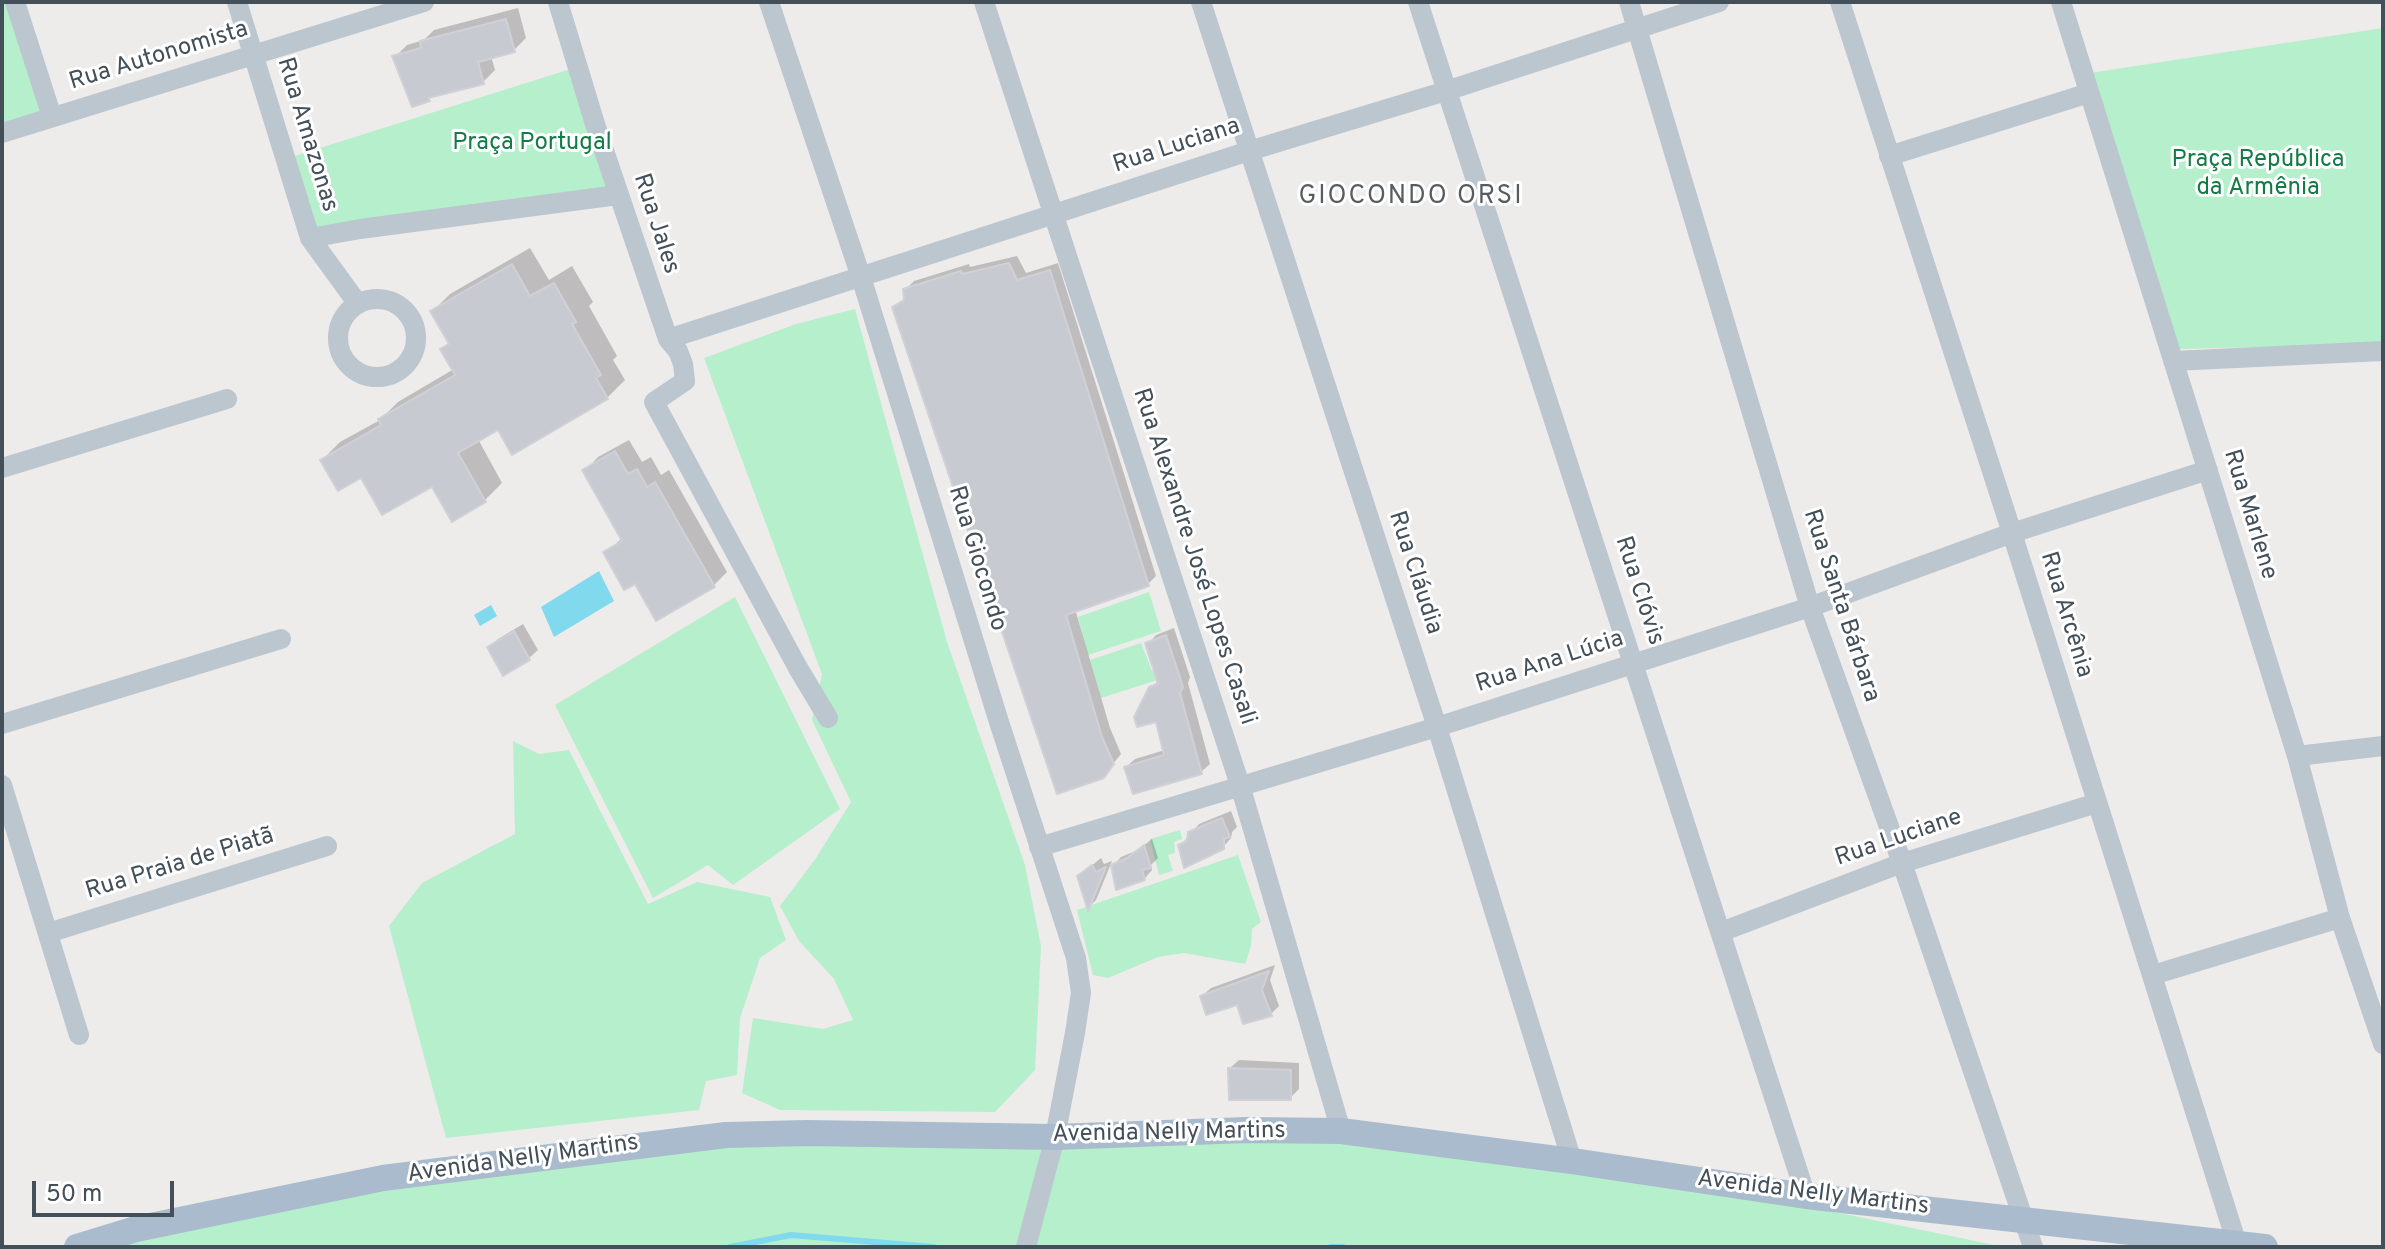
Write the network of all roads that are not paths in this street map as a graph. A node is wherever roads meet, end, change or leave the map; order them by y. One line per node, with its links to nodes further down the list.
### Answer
1 (15, 2): 17 (street)
2 (237, 2): 14 (street, Rua Amazonas)
3 (424, 2): 14 (street, Rua Autonomista)
4 (558, 2): 21 (street, Rua Jales)
5 (769, 2): 24 (street, Rua Giocondo)
6 (984, 2): 22 (street, Rua Alexandre José Lopes Casali)
7 (1201, 2): 19 (street, Rua Cláudia)
8 (1418, 2): 15 (street, Rua Clóvis)
9 (1629, 2): 13 (street, Rua Santa Bárbara)
10 (1719, 2): 13 (street, Rua Luciana)
11 (1840, 2): 20 (street, Rua Arcênia)
12 (2061, 2): 16 (street, Rua Marlene)
13 (1637, 27): 15 (street, Rua Luciana); 33 (street, Rua Santa Bárbara)
14 (254, 55): 17 (street, Rua Autonomista); 23 (street, Rua Amazonas)
15 (1446, 91): 19 (street, Rua Luciana); 35 (street, Rua Clóvis)
16 (2089, 93): 20 (street); 28 (street, Rua Marlene)
17 (52, 117): 18 (street, Rua Autonomista)
18 (2, 133)
19 (1249, 151): 22 (street, Rua Luciana); 38 (street, Rua Cláudia)
20 (1889, 156): 32 (street, Rua Arcênia)
21 (618, 195): 23 (street); 26 (street, Rua Jales)
22 (1054, 215): 24 (street, Rua Luciana); 42 (street, Rua Alexandre José Lopes Casali)
23 (310, 238): 25 (street, Rua Amazonas)
24 (861, 277): 26 (street, Rua Luciana); 45 (street, Rua Giocondo)
25 (358, 304)
26 (665, 332): 36 (street, Rua Jales)
27 (2383, 351): 28 (street)
28 (2173, 361): 31 (street, Rua Marlene)
29 (227, 399): 30 (street)
30 (2, 468)
31 (2208, 470): 32 (street, Rua Ana Lúcia); 40 (street, Rua Marlene)
32 (2012, 533): 33 (street, Rua Ana Lúcia); 43 (street, Rua Arcênia)
33 (1810, 607): 35 (street, Rua Ana Lúcia); 46 (street, Rua Santa Bárbara)
34 (281, 639): 37 (street)
35 (1634, 663): 38 (street, Rua Ana Lúcia); 48 (street, Rua Clóvis)
36 (828, 718)
37 (2, 724)
38 (1437, 727): 42 (street, Rua Ana Lúcia); 55 (street, Rua Cláudia)
39 (2383, 746): 40 (street)
40 (2297, 756): 47 (street, Rua Marlene)
41 (2, 785): 49 (street)
42 (1240, 785): 45 (street, Rua Ana Lúcia); 53 (street, Rua Alexandre José Lopes Casali)
43 (2097, 803): 46 (street, Rua Luciane); 50 (street, Rua Arcênia)
44 (327, 846): 49 (street, Rua Praia de Piatã)
45 (1039, 847): 54 (street, Rua Giocondo)
46 (1902, 863): 48 (street, Rua Luciane); 57 (street, Rua Santa Bárbara)
47 (2340, 918): 50 (street); 52 (street, Rua Marlene)
48 (1721, 932): 56 (street, Rua Clóvis)
49 (48, 933): 51 (street)
50 (2153, 975): 59 (street, Rua Arcênia)
51 (79, 1035)
52 (2383, 1044)
53 (1341, 1131): 54 (main road, Avenida Nelly Martins); 55 (main road, Avenida Nelly Martins)
54 (1055, 1137): 58 (street, Rua Giocondo); 60 (main road, Avenida Nelly Martins)
55 (1572, 1161): 56 (main road, Avenida Nelly Martins)
56 (1806, 1196): 57 (main road, Avenida Nelly Martins)
57 (2024, 1219): 59 (main road, Avenida Nelly Martins); 61 (street, Rua Santa Bárbara)
58 (1028, 1240)
59 (2237, 1244): 62 (main road, Avenida Nelly Martins)
60 (77, 1247)
61 (2033, 1247)
62 (2265, 1247)

